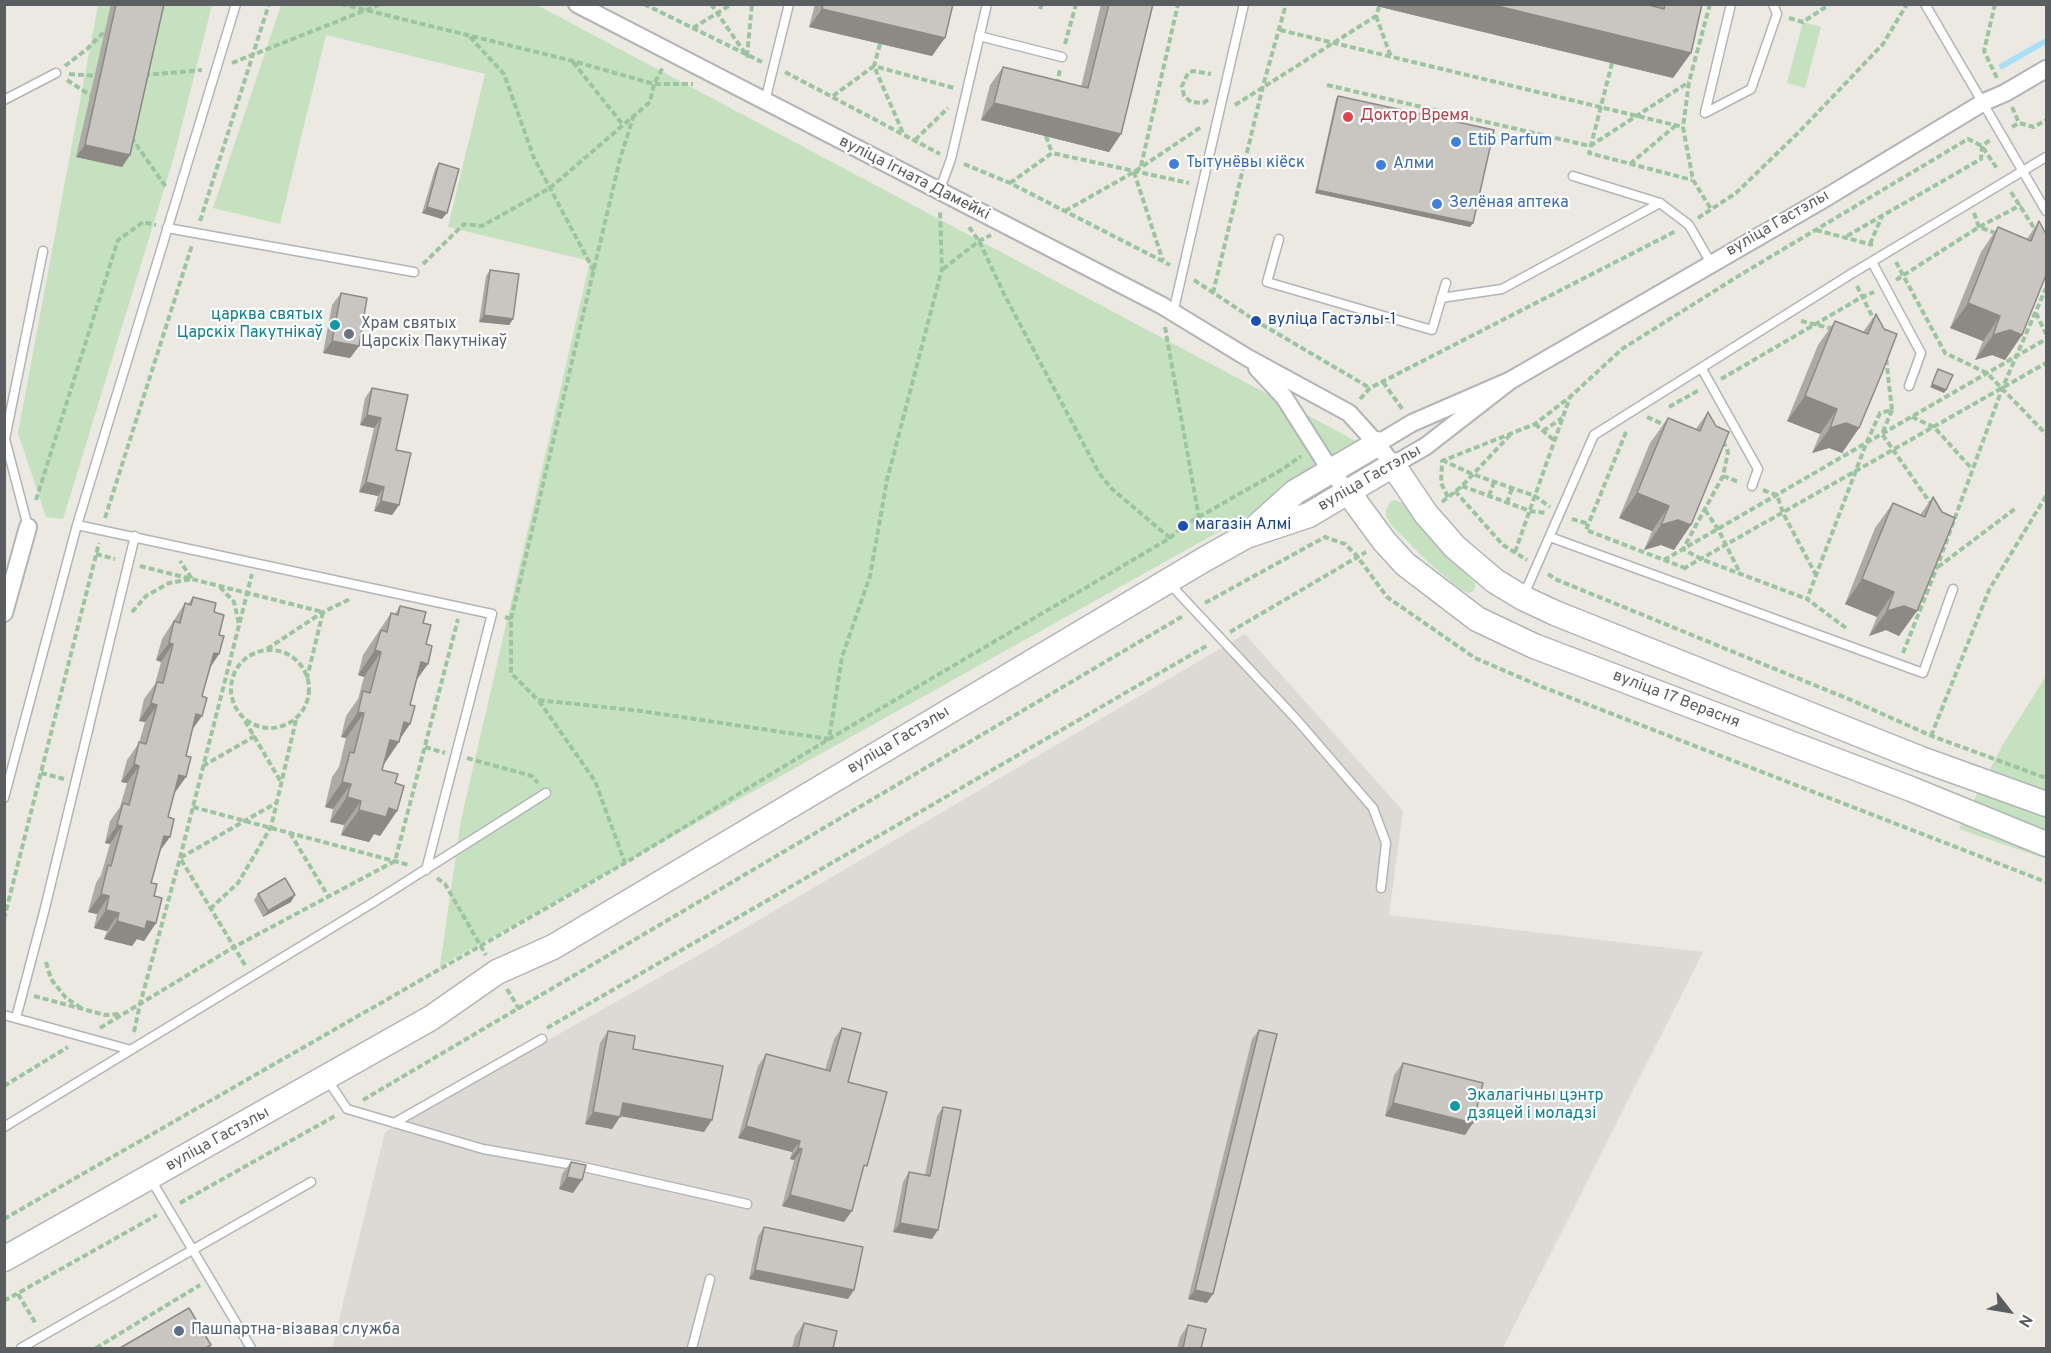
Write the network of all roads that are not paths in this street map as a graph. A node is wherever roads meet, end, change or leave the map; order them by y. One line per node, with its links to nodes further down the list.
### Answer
1 (236, 4): 22 (lane)
2 (578, 4): 14 (street, вуліца Ігната Дамейкі)
3 (789, 4): 14 (lane)
4 (987, 4): 9 (lane)
5 (1244, 4): 30 (lane)
6 (1731, 4): 7 (lane)
7 (1773, 4)
8 (1925, 4): 15 (lane)
9 (979, 36): 10 (lane); 19 (lane)
10 (1062, 57)
11 (2046, 69): 15 (street, вуліца Гастэлы)
12 (56, 73): 13 (lane)
13 (4, 100)
14 (765, 102): 19 (street, вуліца Ігната Дамейкі)
15 (1984, 102): 17 (lane); 26 (street, вуліца Гастэлы)
16 (2046, 157): 17 (lane)
17 (2023, 172): 21 (lane); 25 (lane)
18 (1573, 176): 20 (lane)
19 (944, 194): 30 (street, вуліца Ігната Дамейкі)
20 (1660, 203): 26 (lane); 29 (lane)
21 (2046, 212)
22 (167, 228): 27 (lane); 40 (lane)
23 (1279, 239): 29 (lane)
24 (43, 251): 41 (lane)
25 (1872, 262): 32 (lane); 34 (lane)
26 (1711, 263): 33 (street, вуліца Гастэлы)
27 (414, 272)
28 (1446, 283): 29 (lane)
29 (1441, 298)
30 (1167, 309): 31 (street, вуліца Ігната Дамейкі)
31 (1248, 358): 35 (street, вуліца Ігната Дамейкі); 37 (street, вуліца Ігната Дамейкі)
32 (1702, 369): 38 (lane); 44 (lane)
33 (1511, 380): 35 (street, вуліца Гастэлы); 36 (street, вуліца Гастэлы)
34 (1909, 386)
35 (1377, 444): 36 (street, вуліца Ігната Дамейкі); 37 (main road, вуліца Гастэлы)
36 (1393, 465): 39 (main road, вуліца Гастэлы); 47 (main road)
37 (1331, 471): 39 (street, вуліца Ігната Дамейкі); 43 (main road, вуліца Гастэлы)
38 (1752, 486)
39 (1348, 492): 43 (main road, вуліца Гастэлы); 52 (main road, вуліца 17 Верасня)
40 (77, 525): 42 (lane); 50 (lane)
41 (28, 527): 48 (street)
42 (135, 536): 53 (lane); 56 (lane)
43 (1246, 536): 45 (main road, вуліца Гастэлы)
44 (1550, 537): 46 (lane); 47 (lane)
45 (1167, 581): 54 (lane); 59 (main road, вуліца Гастэлы)
46 (1953, 589)
47 (1523, 598): 51 (main road)
48 (4, 613)
49 (546, 793): 53 (lane)
50 (4, 798)
51 (2046, 804)
52 (2046, 844)
53 (426, 870): 58 (lane)
54 (1381, 888)
55 (4, 1015): 56 (lane)
56 (15, 1018): 58 (lane)
57 (542, 1039): 60 (lane)
58 (131, 1050): 61 (lane)
59 (327, 1078): 60 (lane); 62 (main road, вуліца Гастэлы)
60 (394, 1123): 64 (lane)
61 (4, 1127)
62 (150, 1178): 65 (lane); 66 (main road, вуліца Гастэлы)
63 (311, 1182): 65 (lane)
64 (747, 1204)
65 (193, 1250): 68 (lane); 69 (lane)
66 (4, 1259)
67 (710, 1279): 70 (lane)
68 (21, 1348)
69 (251, 1348)
70 (692, 1348)

